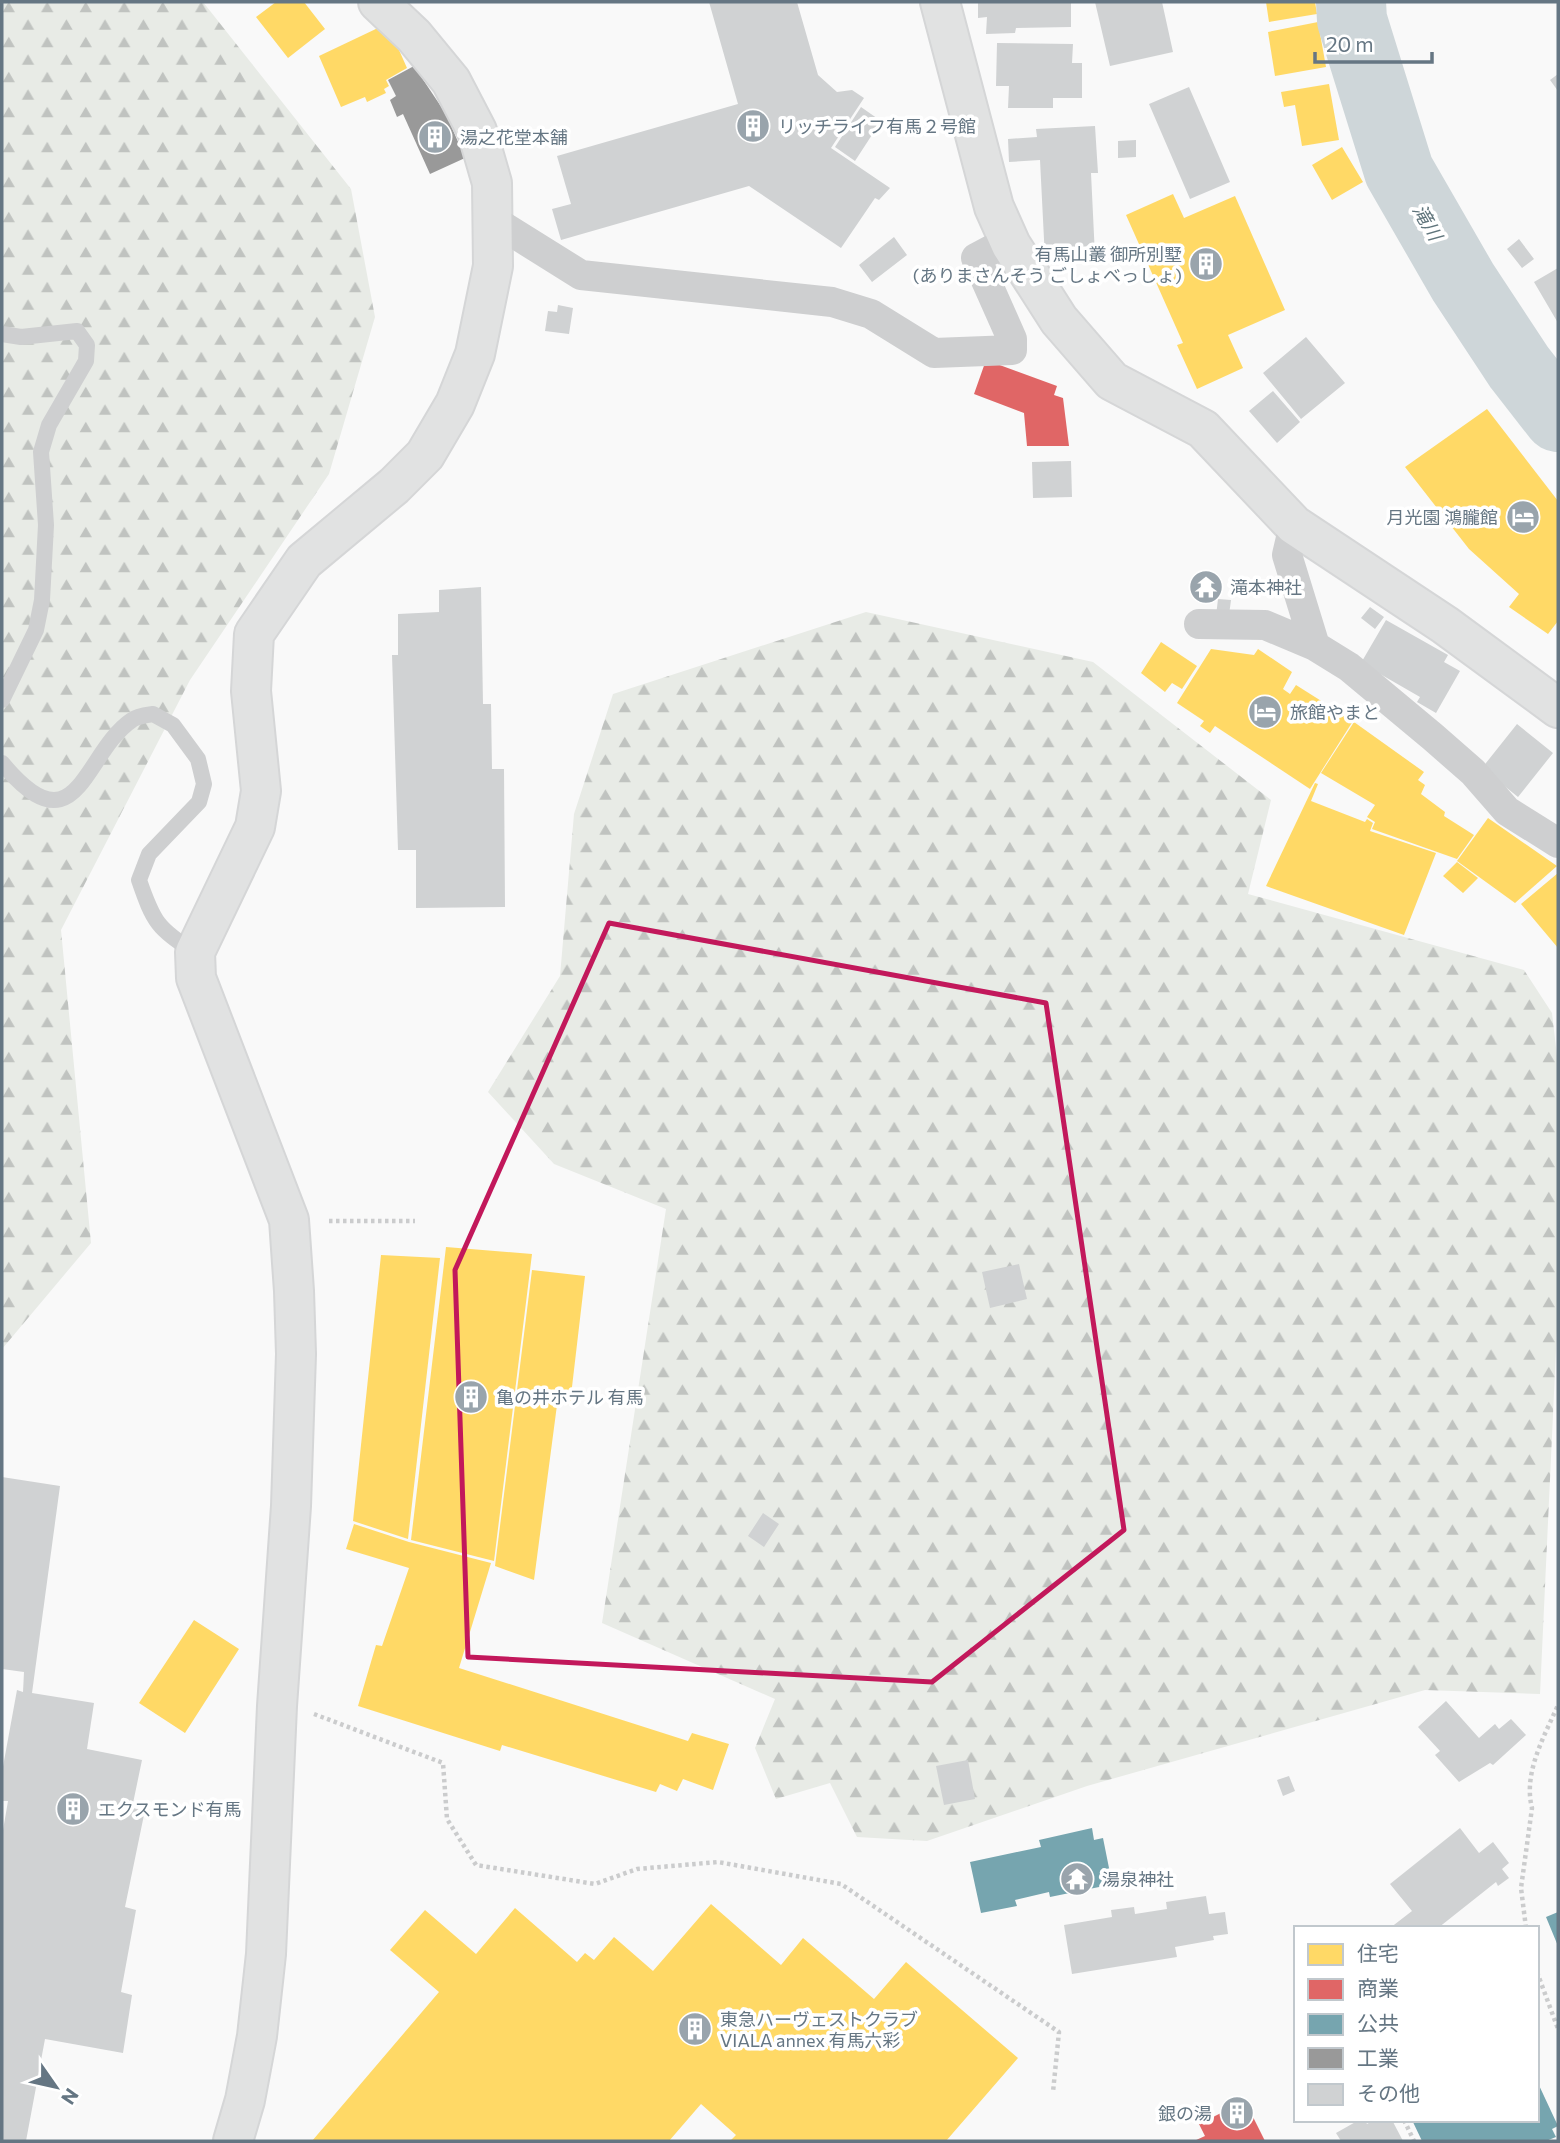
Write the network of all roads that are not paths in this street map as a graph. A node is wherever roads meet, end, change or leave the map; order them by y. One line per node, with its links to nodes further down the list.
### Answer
1 (378, 2): 3 (street)
2 (940, 2): 4 (street)
3 (493, 220): 4 (street); 13 (street)
4 (1011, 245): 6 (street)
5 (2, 334): 9 (lane)
6 (1293, 526): 8 (street); 10 (street)
7 (1199, 624): 8 (street)
8 (1315, 646): 12 (street)
9 (2, 700)
10 (1558, 708)
11 (2, 763): 13 (lane)
12 (1558, 843)
13 (195, 952): 14 (street)
14 (233, 2141)

